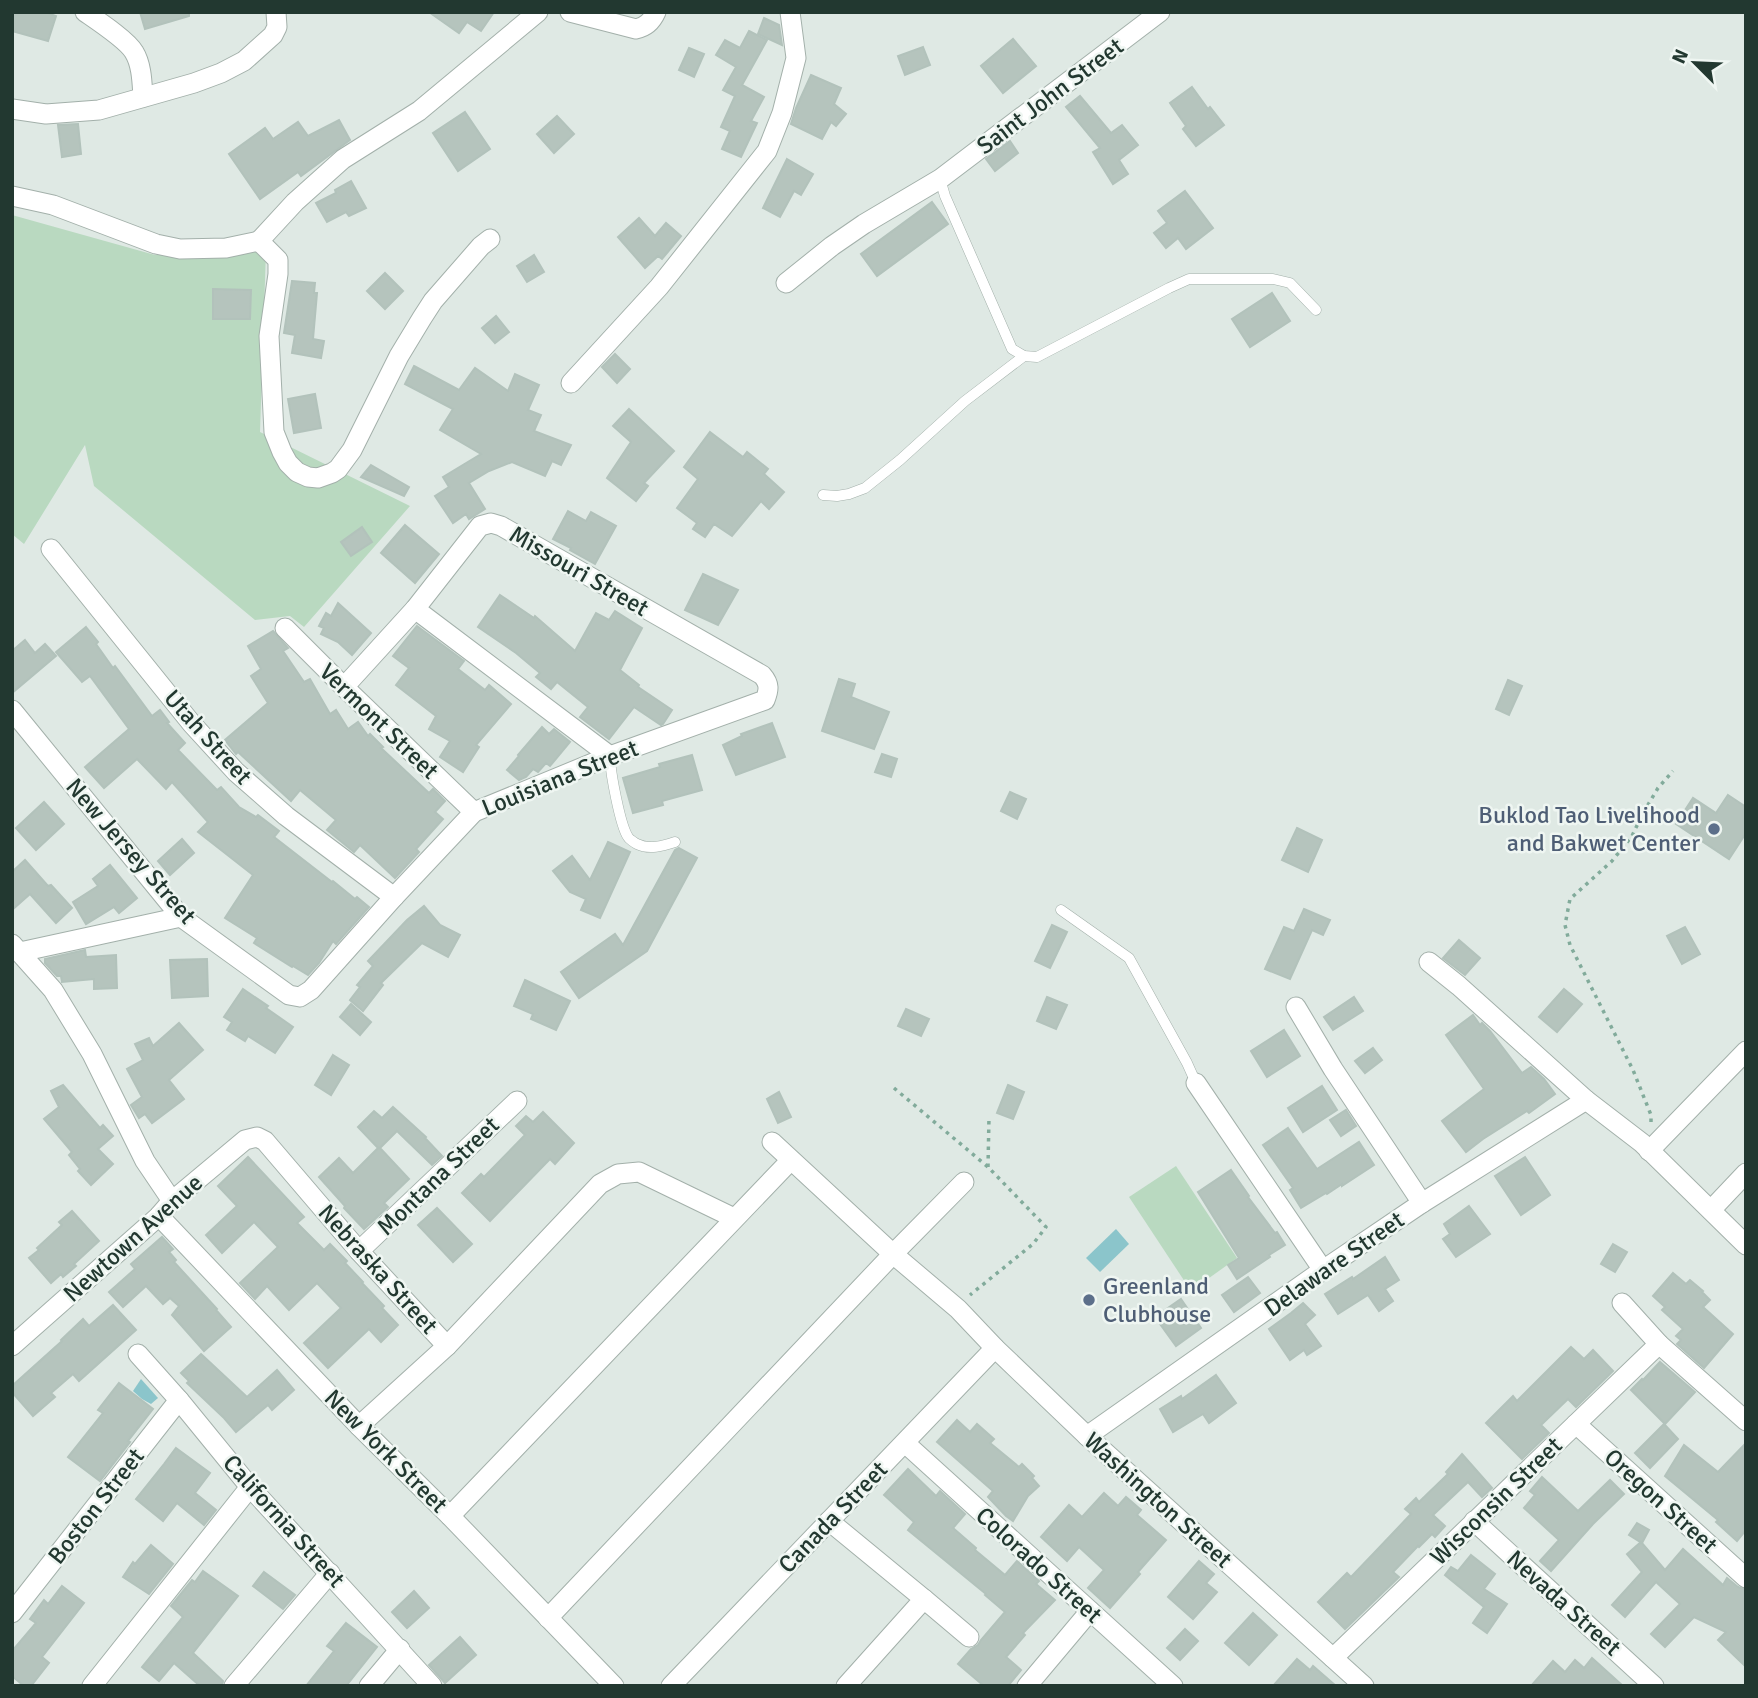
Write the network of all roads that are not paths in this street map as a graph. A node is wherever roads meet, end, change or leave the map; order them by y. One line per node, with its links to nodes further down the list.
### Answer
1 (85, 12): 8 (street)
2 (276, 12): 8 (street)
3 (538, 12): 13 (street)
4 (570, 12): 5 (street)
5 (656, 12)
6 (790, 12): 17 (street)
7 (1160, 12): 10 (street, Saint John Street)
8 (143, 97): 9 (street)
9 (12, 109)
10 (940, 179): 14 (street, Saint John Street); 16 (lane)
11 (12, 196): 13 (street)
12 (491, 239): 13 (street)
13 (258, 240)
14 (786, 283)
15 (1316, 310): 16 (lane)
16 (1024, 356): 18 (lane)
17 (571, 383)
18 (823, 495)
19 (51, 549): 28 (street, Utah Street)
20 (415, 609): 22 (street, Missouri Street); 23 (street, Missouri Street); 25 (street)
21 (285, 628): 22 (street, Vermont Street)
22 (344, 687): 26 (street, Vermont Street)
23 (765, 701): 25 (street, Louisiana Street)
24 (12, 710): 30 (street, New Jersey Street)
25 (610, 756): 26 (street, Louisiana Street); 27 (lane)
26 (474, 812): 28 (street, Louisiana Street)
27 (675, 842)
28 (394, 897): 33 (street, Louisiana Street)
29 (1061, 910): 36 (lane)
30 (181, 917): 31 (street); 33 (street, New Jersey Street)
31 (16, 948): 46 (street, New York Street)
32 (1429, 962): 37 (street)
33 (300, 997)
34 (1296, 1007): 45 (street)
35 (1746, 1051): 41 (street)
36 (1196, 1083): 52 (street)
37 (1586, 1100): 41 (street); 45 (street, Delaware Street)
38 (517, 1101): 50 (street, Montana Street)
39 (257, 1137): 46 (street, Newtown Avenue); 50 (street, Nebraska Street)
40 (772, 1142): 42 (street, Washington Street)
41 (1646, 1147): 47 (street)
42 (791, 1160): 48 (street); 51 (street, Washington Street)
43 (1746, 1173): 47 (street)
44 (964, 1182): 51 (street)
45 (1422, 1203): 52 (street, Delaware Street)
46 (165, 1209): 55 (street, Newtown Avenue); 62 (street, New York Street)
47 (1711, 1210): 49 (street)
48 (734, 1218): 56 (street); 66 (street)
49 (1746, 1245)
50 (359, 1251): 56 (street, Nebraska Street)
51 (893, 1254): 57 (street, Washington Street); 74 (street)
52 (1323, 1270): 63 (street, Delaware Street)
53 (1622, 1303): 54 (street)
54 (1659, 1344): 60 (street); 61 (street, Wisconsin Street)
55 (12, 1346)
56 (447, 1346): 62 (street, Nebraska Street)
57 (995, 1348): 63 (street, Washington Street); 64 (street, Canada Street)
58 (138, 1354): 59 (street, California Street)
59 (179, 1400): 65 (street, California Street); 73 (street, Boston Street)
60 (1746, 1421)
61 (1576, 1424): 68 (street, Wisconsin Street); 70 (street, Oregon Street)
62 (359, 1426): 66 (street, New York Street)
63 (1087, 1436): 77 (street, Washington Street)
64 (905, 1443): 67 (street, Canada Street); 72 (street, Colorado Street)
65 (250, 1487): 69 (street, California Street); 78 (street)
66 (450, 1516): 74 (street, New York Street)
67 (829, 1521): 71 (street); 83 (street, Canada Street)
68 (1474, 1521): 77 (street, Wisconsin Street); 88 (street, Nevada Street)
69 (330, 1573): 76 (street, California Street); 79 (street)
70 (1746, 1578)
71 (924, 1599): 75 (street); 84 (street)
72 (1090, 1611): 85 (street); 86 (street, Colorado Street)
73 (12, 1613)
74 (548, 1618): 82 (street, New York Street)
75 (969, 1637)
76 (400, 1649): 80 (street); 81 (street, California Street)
77 (1333, 1658): 87 (street, Washington Street)
78 (92, 1686)
79 (234, 1686)
80 (369, 1686)
81 (432, 1686)
82 (614, 1686)
83 (671, 1686)
84 (846, 1686)
85 (1027, 1686)
86 (1173, 1686)
87 (1364, 1686)
88 (1654, 1686)

